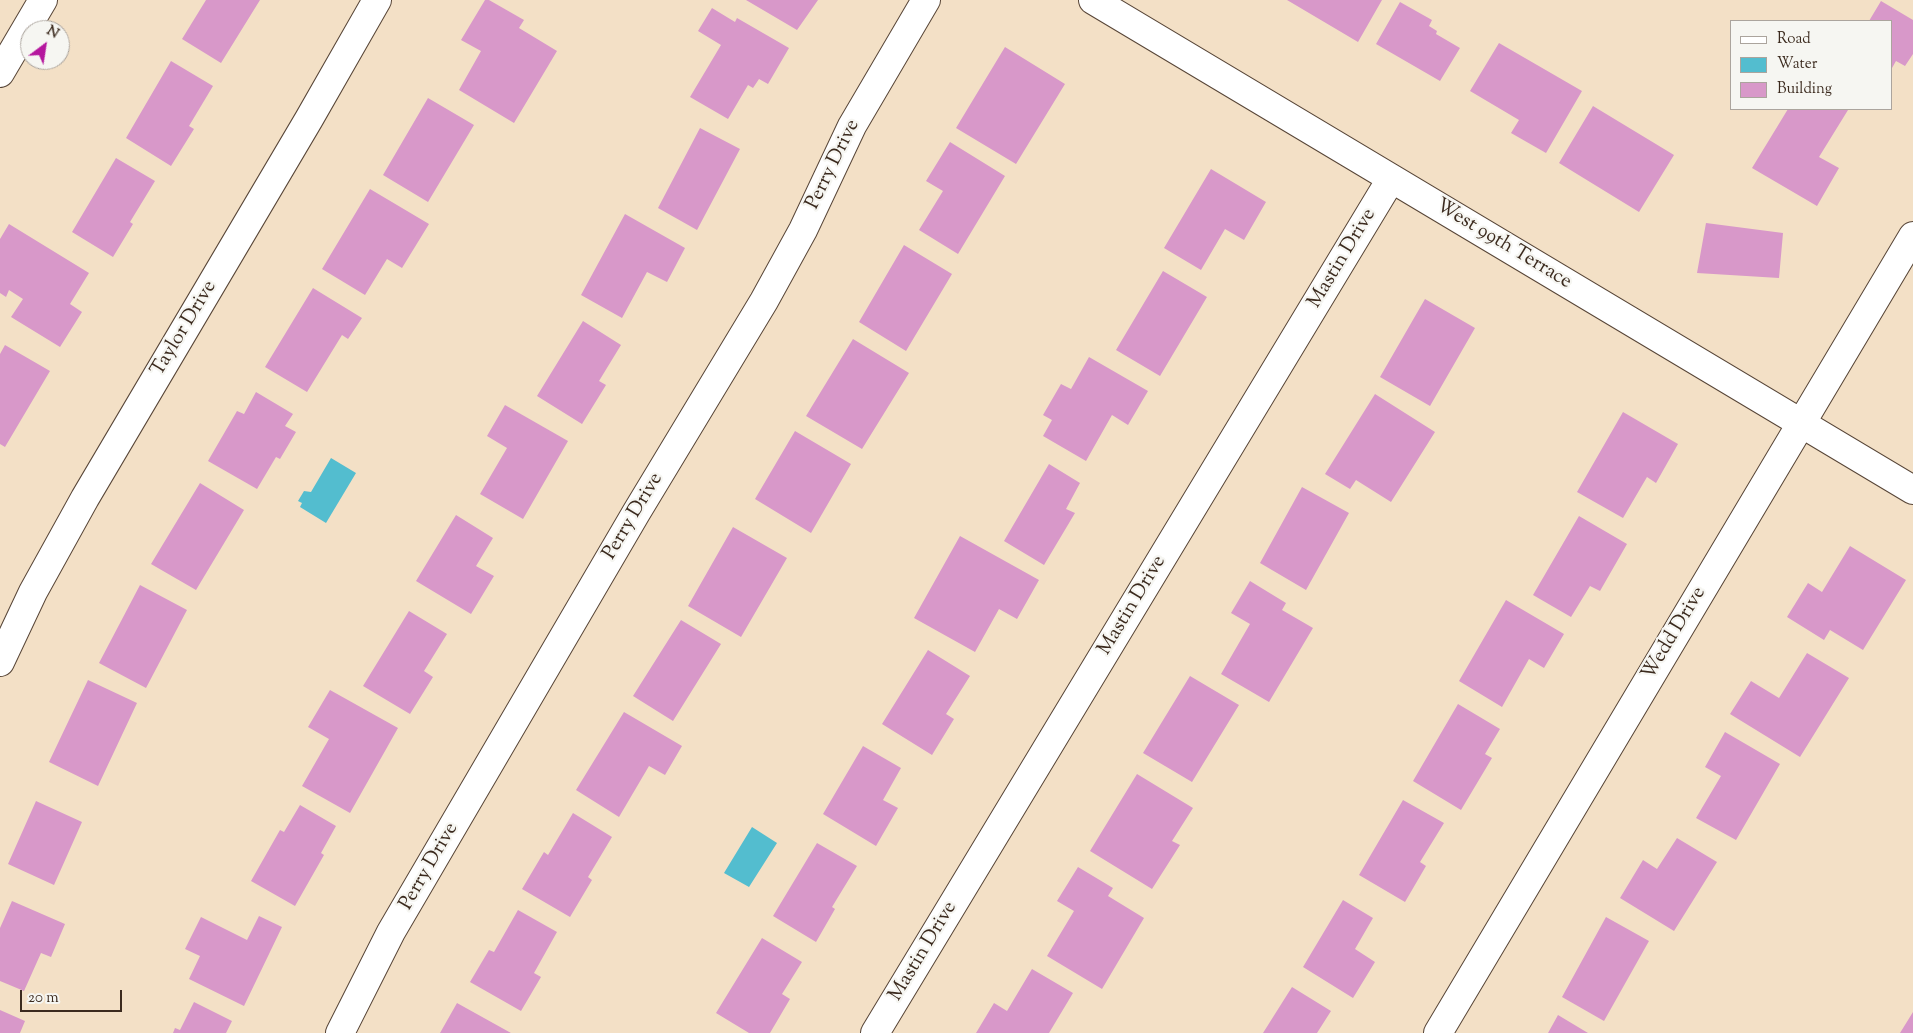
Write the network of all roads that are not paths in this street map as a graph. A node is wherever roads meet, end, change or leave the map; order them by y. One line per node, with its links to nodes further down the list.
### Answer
1 (44, 0): 5 (street)
2 (377, 0): 10 (street, Taylor Drive)
3 (926, 0): 11 (street, Perry Drive)
4 (1093, 0): 6 (street, West 99th Terrace)
5 (0, 73)
6 (1391, 178): 8 (street, West 99th Terrace); 12 (street, Mastin Drive)
7 (1913, 236): 8 (street, Wedd Drive)
8 (1801, 424): 9 (street, West 99th Terrace); 13 (street, Wedd Drive)
9 (1913, 490)
10 (0, 662)
11 (340, 1033)
12 (875, 1033)
13 (1438, 1033)

